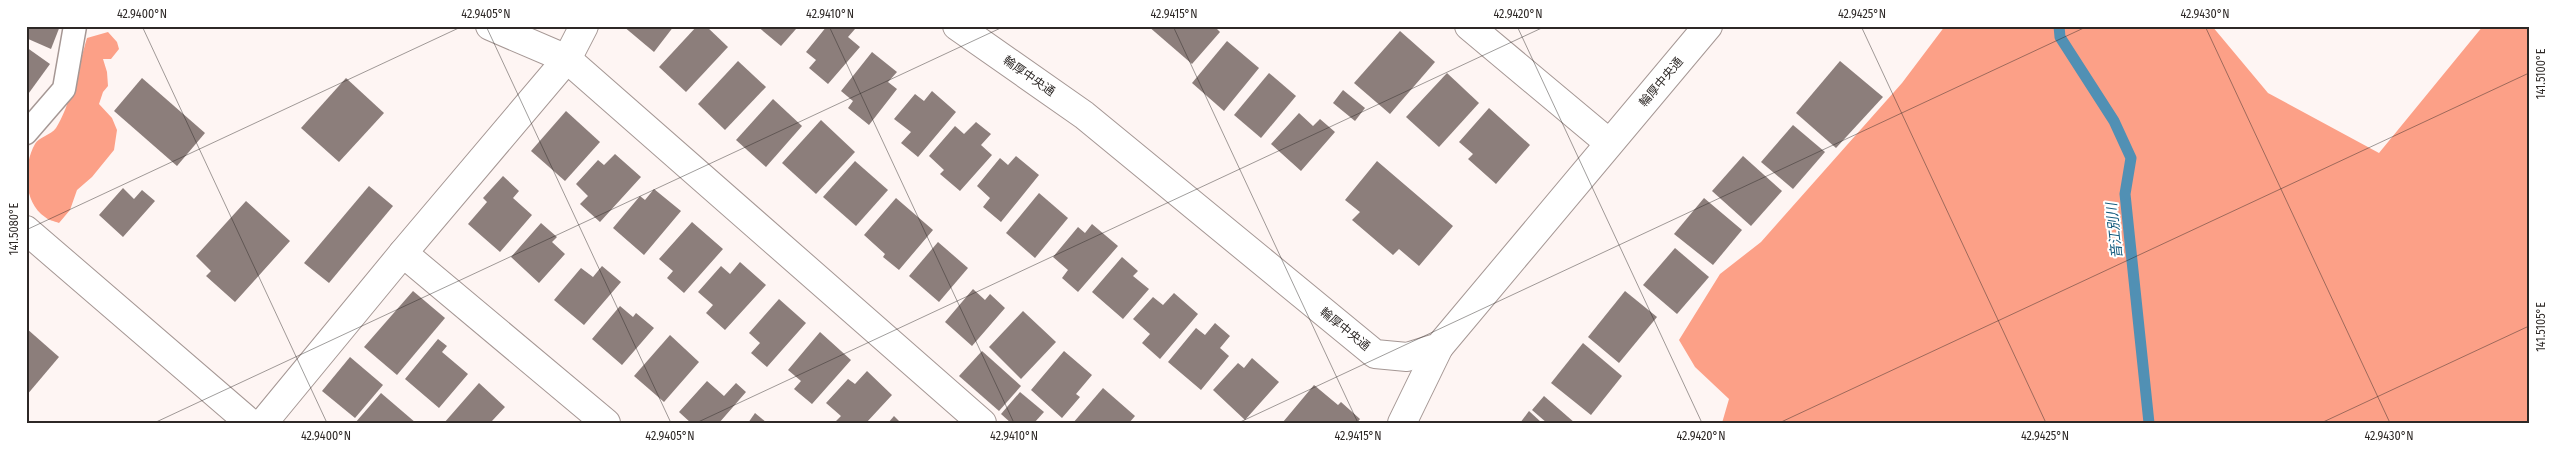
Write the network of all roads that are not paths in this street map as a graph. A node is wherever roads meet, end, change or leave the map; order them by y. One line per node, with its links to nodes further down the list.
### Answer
1 (75, 26): 8 (lane)
2 (490, 26): 7 (street)
3 (584, 26): 7 (street)
4 (957, 26): 12 (street, 輪厚中央通)
5 (1470, 26): 9 (street)
6 (1708, 26): 9 (street, 輪厚中央通)
7 (567, 59): 11 (street); 16 (street)
8 (26, 133)
9 (1609, 143): 12 (street, 輪厚中央通)
10 (26, 230): 13 (street)
11 (403, 253): 14 (street); 15 (street)
12 (1438, 347): 17 (street)
13 (250, 423)
14 (263, 423)
15 (606, 423)
16 (982, 423)
17 (1402, 423)

